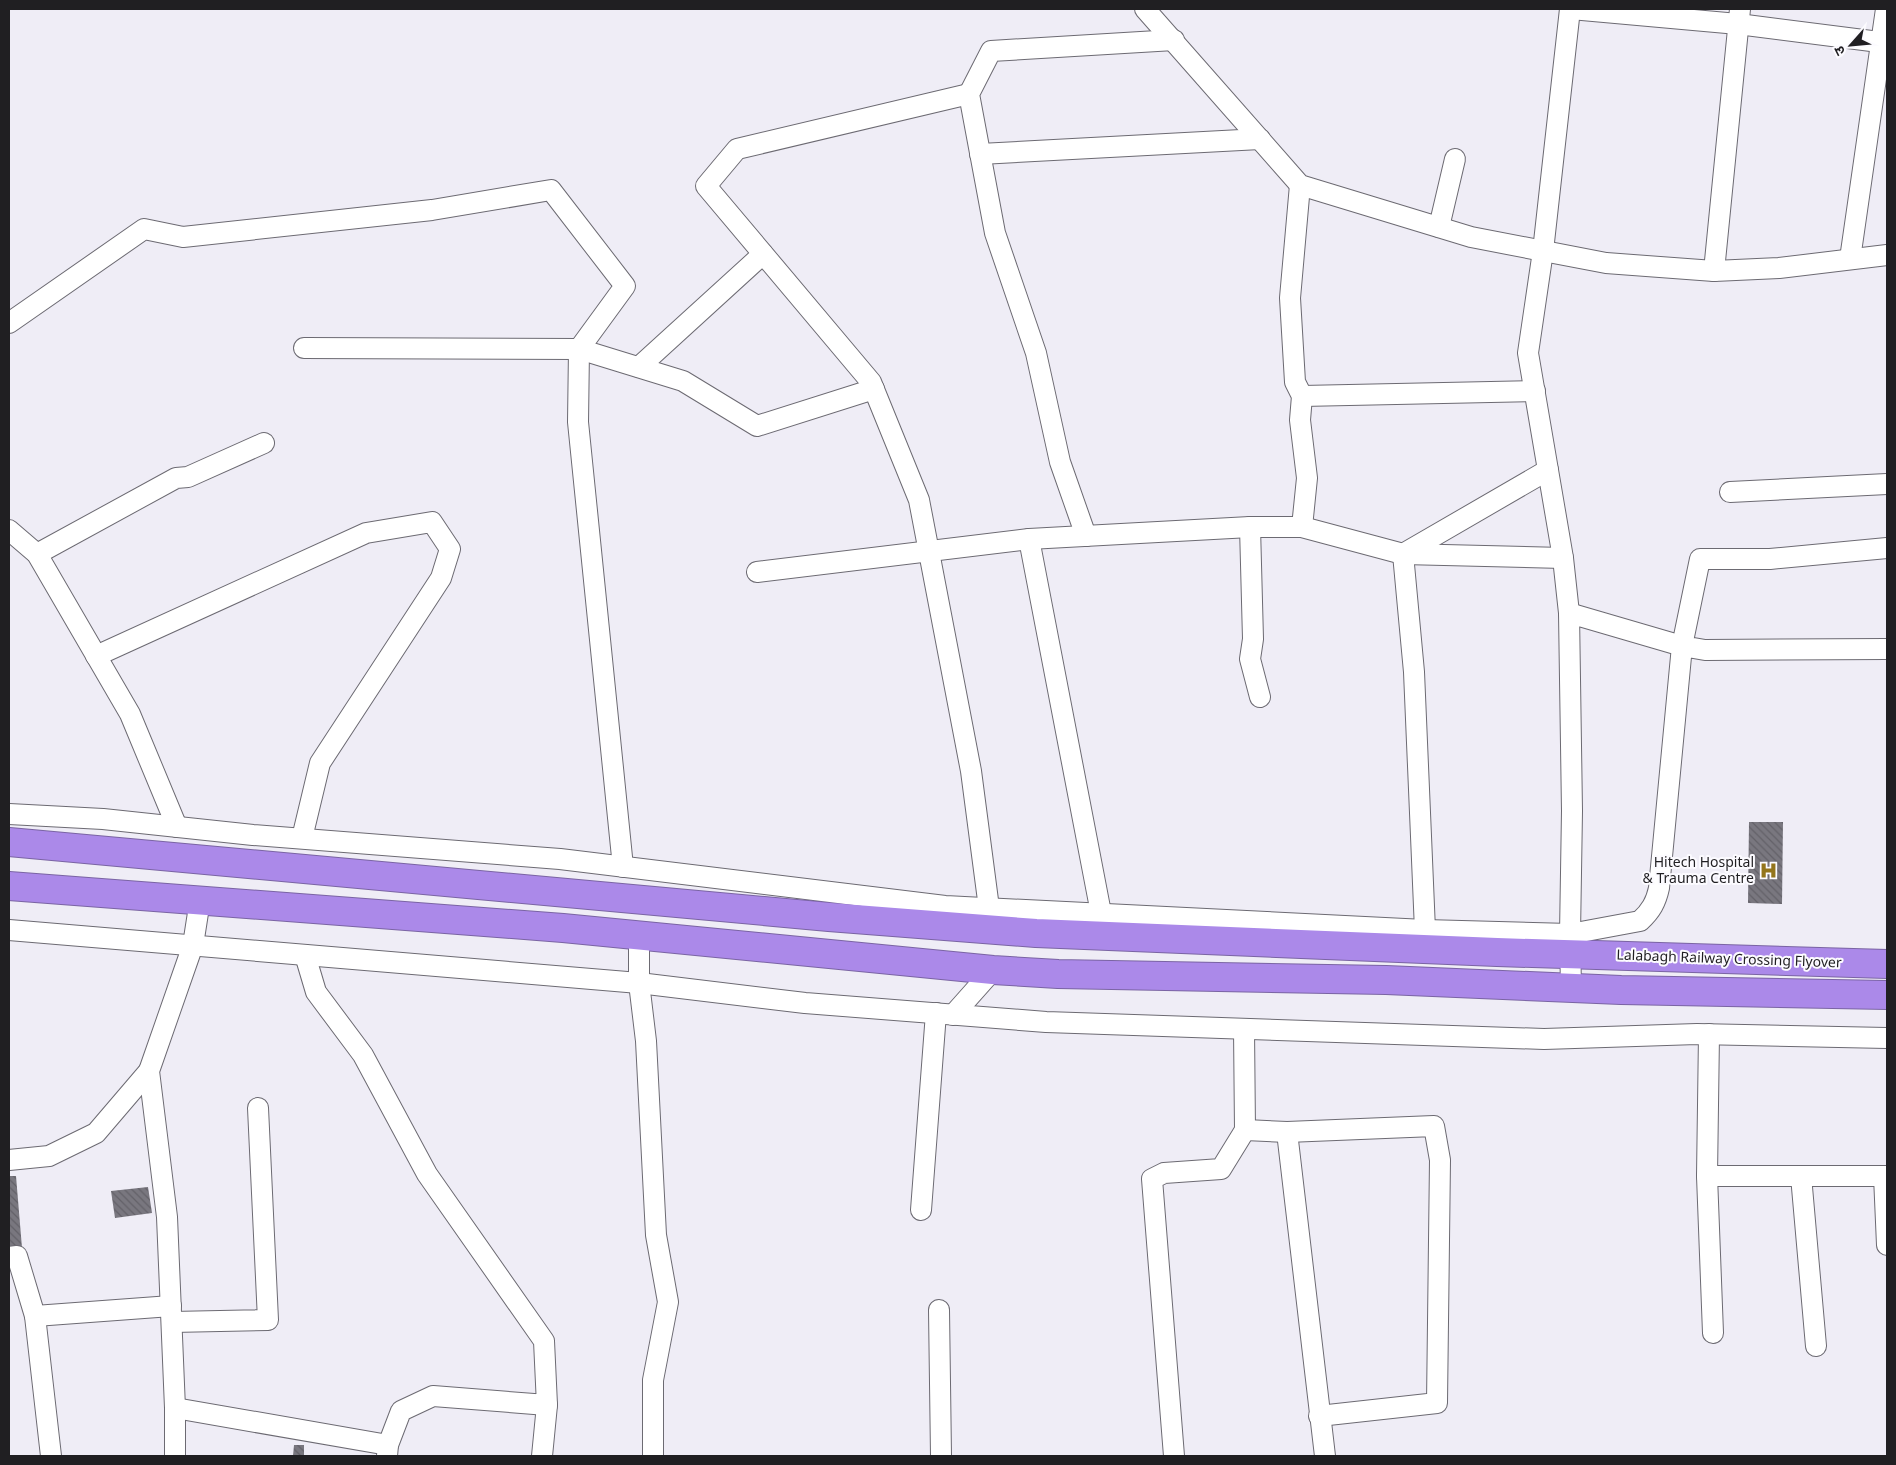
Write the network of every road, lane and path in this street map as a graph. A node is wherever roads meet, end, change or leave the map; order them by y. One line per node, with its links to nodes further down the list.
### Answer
1 (1146, 9): 5 (street)
2 (1570, 9): 4 (street); 14 (street)
3 (1886, 9): 6 (street)
4 (1739, 16): 6 (street); 18 (street)
5 (1174, 40): 7 (street); 9 (street)
6 (1884, 43): 8 (street)
7 (968, 94): 10 (street); 15 (street)
8 (1879, 114): 17 (street)
9 (1260, 139): 10 (street); 12 (street)
10 (980, 154): 33 (street)
11 (1455, 159): 13 (street)
12 (1300, 185): 13 (street); 25 (street)
13 (1439, 228): 14 (street)
14 (1543, 251): 18 (street); 24 (street)
15 (763, 254): 22 (street); 23 (street)
16 (1887, 255): 17 (street)
17 (1850, 259): 18 (street)
18 (1714, 271)
19 (9, 323): 21 (street)
20 (304, 348): 21 (street)
21 (579, 349): 22 (street); 52 (street)
22 (639, 367): 23 (street)
23 (874, 389): 36 (street)
24 (1535, 391): 25 (street); 27 (street)
25 (1302, 396): 31 (street)
26 (264, 442): 37 (street)
27 (1548, 470): 38 (street); 39 (street)
28 (1887, 484): 29 (street)
29 (1730, 492)
30 (1250, 527): 31 (street); 33 (street); 45 (street)
31 (1302, 527): 38 (street)
32 (9, 530): 37 (street)
33 (1086, 536): 34 (street)
34 (1029, 539): 36 (street); 56 (street)
35 (1887, 548): 42 (street)
36 (928, 551): 40 (street); 55 (street)
37 (38, 554): 44 (street)
38 (1403, 554): 39 (street); 59 (street)
39 (1563, 558): 41 (street)
40 (756, 572)
41 (1569, 613): 42 (street); 61 (street)
42 (1682, 646): 43 (street); 61 (street)
43 (1887, 648)
44 (96, 656): 47 (street); 49 (street)
45 (1260, 697)
46 (9, 814): 47 (street)
47 (177, 826): 48 (street)
48 (253, 835): 49 (street); 51 (street)
49 (302, 838): 52 (street)
50 (9, 842): 51 (highway, Lalabagh Railway Crossing Flyover)
51 (234, 861): 57 (highway, Lalabagh Railway Crossing Flyover)
52 (623, 866): 57 (street)
53 (9, 886): 54 (highway)
54 (200, 900): 60 (highway); 62 (street)
55 (989, 908): 56 (street); 57 (street)
56 (1101, 913): 59 (street)
57 (951, 916): 61 (highway, Lalabagh Railway Crossing Flyover)
58 (9, 930): 62 (street)
59 (1425, 930): 61 (street)
60 (639, 935): 65 (highway); 66 (street)
61 (1570, 944): 64 (highway, Lalabagh Railway Crossing Flyover); 67 (street)
62 (193, 946): 63 (street); 73 (street)
63 (305, 955): 66 (street); 89 (street)
64 (1887, 964)
65 (993, 970): 67 (highway); 69 (street)
66 (639, 983): 69 (street); 96 (street)
67 (1571, 989): 68 (highway)
68 (1887, 995)
69 (945, 1014): 70 (street); 81 (street)
70 (1244, 1029): 71 (street); 75 (street)
71 (1709, 1034): 72 (street); 78 (street)
72 (1887, 1038)
73 (149, 1071): 77 (street); 85 (street)
74 (258, 1108): 85 (street)
75 (1245, 1130): 76 (street); 98 (street)
76 (1287, 1132): 91 (street); 91 (street)
77 (9, 1160)
78 (1707, 1176): 79 (street); 87 (street)
79 (1801, 1176): 80 (street); 88 (street)
80 (1885, 1176): 82 (street)
81 (921, 1210)
82 (1887, 1245)
83 (9, 1256): 86 (street)
84 (939, 1310): 97 (street)
85 (171, 1314): 86 (street); 90 (street)
86 (35, 1316): 93 (street)
87 (1713, 1333)
88 (1816, 1346)
89 (547, 1405): 92 (street); 95 (street)
90 (175, 1408): 92 (street); 94 (street)
91 (1319, 1416): 99 (street)
92 (388, 1451)
93 (51, 1456)
94 (175, 1456)
95 (542, 1456)
96 (653, 1456)
97 (941, 1456)
98 (1174, 1456)
99 (1325, 1456)

